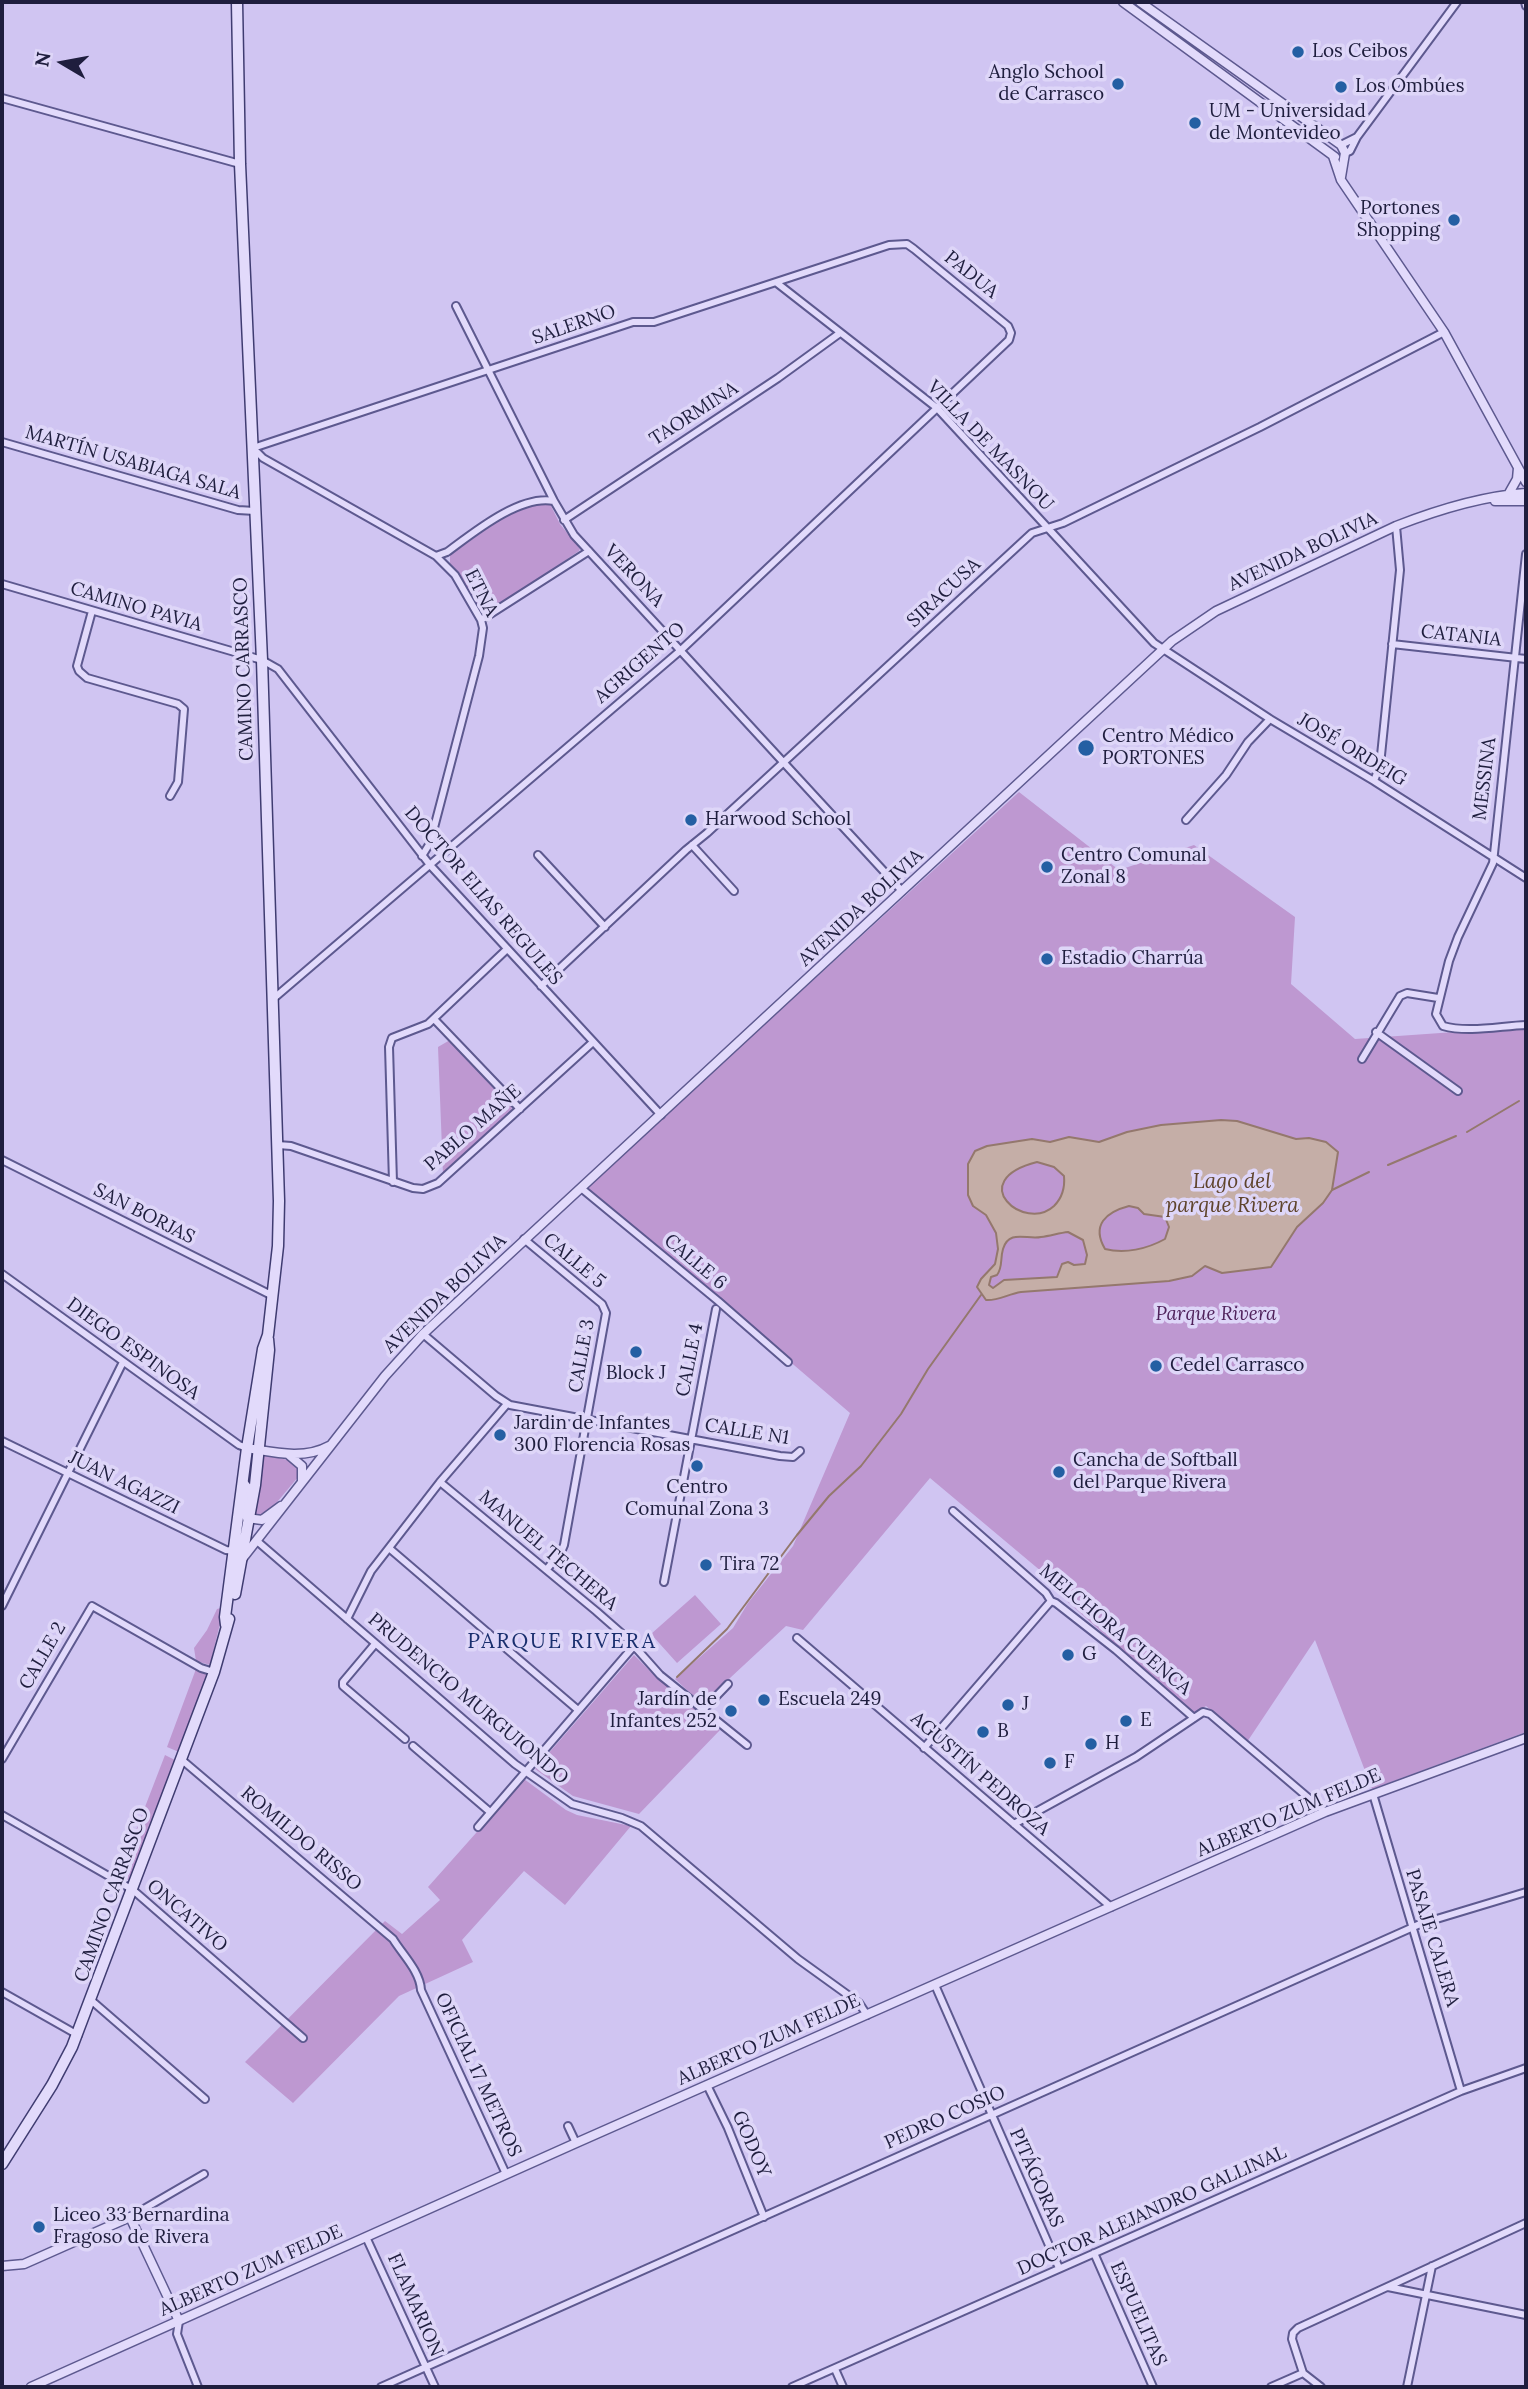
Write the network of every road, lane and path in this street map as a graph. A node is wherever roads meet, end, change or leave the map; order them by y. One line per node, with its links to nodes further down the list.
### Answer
1 (237, 2): 8 (main road, CAMINO CARRASCO)
2 (1124, 2): 7 (street)
3 (1140, 2): 6 (street)
4 (1457, 2): 6 (street)
5 (2, 98): 8 (street)
6 (1343, 151): 7 (street); 9 (street)
7 (1332, 155): 9 (street)
8 (240, 164): 19 (main road, CAMINO CARRASCO)
9 (1341, 180): 13 (street)
10 (907, 244): 11 (street, SALERNO); 15 (street, PADUA)
11 (777, 283): 14 (street, VILLA DE MASNOU); 16 (street, SALERNO)
12 (456, 306): 16 (street, VERONA)
13 (1444, 332): 20 (street); 30 (street, SIRACUSA)
14 (840, 333): 17 (street, VILLA DE MASNOU); 28 (street, TAORMINA)
15 (1011, 333): 17 (street, AGRIGENTO)
16 (489, 371): 19 (street, SALERNO); 25 (street, VERONA)
17 (936, 408): 30 (street, VILLA DE MASNOU); 39 (street, AGRIGENTO)
18 (2, 442): 27 (street, MARTÍN USABIAGA SALA)
19 (253, 449): 27 (main road, CAMINO CARRASCO); 33 (street, ETNA)
20 (1518, 468): 21 (street); 23 (street)
21 (1526, 482)
22 (1526, 493): 23 (street, AVENIDA BOLIVIA)
23 (1508, 495): 24 (street, AVENIDA BOLIVIA)
24 (1485, 500): 26 (street, AVENIDA BOLIVIA); 29 (street, AVENIDA BOLIVIA)
25 (554, 501): 28 (street, VERONA); 33 (street)
26 (1526, 501)
27 (255, 511): 42 (main road, CAMINO CARRASCO)
28 (564, 520): 31 (street, VERONA)
29 (1396, 526): 37 (street); 38 (street, AVENIDA BOLIVIA)
30 (1047, 528): 38 (street, VILLA DE MASNOU); 44 (street, SIRACUSA)
31 (589, 551): 36 (street); 39 (street, VERONA)
32 (1526, 554): 40 (street, MESSINA)
33 (436, 556): 36 (street, ETNA)
34 (2, 584): 35 (street, CAMINO PAVIA)
35 (92, 611): 42 (street, CAMINO PAVIA); 46 (street)
36 (481, 620): 50 (street, ETNA)
37 (1392, 644): 40 (street, CATANIA); 45 (street)
38 (1163, 649): 43 (street, JOSÉ ORDEIG); 55 (street, AVENIDA BOLIVIA)
39 (681, 650): 44 (street, VERONA); 52 (street, AGRIGENTO)
40 (1515, 658): 41 (street, CATANIA); 51 (street, MESSINA)
41 (1526, 659)
42 (262, 660): 50 (street, DOCTOR ELIAS REGULES); 60 (main road, CAMINO CARRASCO)
43 (1270, 719): 45 (street, JOSÉ ORDEIG); 47 (street)
44 (784, 761): 48 (street, SIRACUSA); 55 (street, VERONA)
45 (1374, 781): 51 (street, JOSÉ ORDEIG)
46 (170, 796)
47 (1186, 820)
48 (692, 845): 54 (street); 56 (street, SIRACUSA)
49 (538, 855): 56 (street)
50 (422, 856): 52 (street, DOCTOR ELIAS REGULES)
51 (1493, 857): 53 (street, JOSÉ ORDEIG); 59 (street, MESSINA)
52 (429, 865): 57 (street, DOCTOR ELIAS REGULES); 60 (street, AGRIGENTO)
53 (1526, 878)
54 (734, 891)
55 (901, 891): 68 (street, AVENIDA BOLIVIA)
56 (605, 927): 58 (street, SIRACUSA)
57 (506, 950): 58 (street, DOCTOR ELIAS REGULES); 61 (street)
58 (541, 986): 64 (street, DOCTOR ELIAS REGULES)
59 (1438, 998): 62 (street); 63 (street)
60 (273, 999): 69 (main road, CAMINO CARRASCO)
61 (435, 1019): 67 (street); 71 (street)
62 (1526, 1025)
63 (1376, 1032): 65 (street); 66 (street)
64 (593, 1042): 67 (street, PABLO MAÑE); 68 (street, DOCTOR ELIAS REGULES)
65 (1362, 1059)
66 (1458, 1091)
67 (520, 1109): 71 (street, PABLO MAÑE)
68 (661, 1115): 72 (street, AVENIDA BOLIVIA)
69 (278, 1145): 71 (street, PABLO MAÑE); 75 (main road, CAMINO CARRASCO)
70 (2, 1160): 75 (street, SAN BORJAS)
71 (393, 1182)
72 (581, 1188): 73 (street, AVENIDA BOLIVIA); 81 (street, CALLE 6)
73 (524, 1239): 76 (street, CALLE 5); 78 (street, AVENIDA BOLIVIA)
74 (2, 1274): 80 (street, DIEGO ESPINOSA)
75 (273, 1296): 79 (main road, CAMINO CARRASCO)
76 (604, 1308): 83 (street, CALLE 3)
77 (716, 1309): 84 (street, CALLE 4)
78 (423, 1334): 82 (street, CALLE N1); 86 (street, AVENIDA BOLIVIA)
79 (268, 1335): 87 (main road, CAMINO CARRASCO); 88 (main road, CAMINO CARRASCO)
80 (123, 1362): 87 (street, DIEGO ESPINOSA); 91 (street)
81 (788, 1362)
82 (507, 1404): 83 (street, CALLE N1); 93 (street)
83 (587, 1419): 84 (street, CALLE N1); 102 (street, CALLE 3)
84 (691, 1439): 89 (street, CALLE N1); 103 (street, CALLE 4)
85 (2, 1441): 91 (street, JUAN AGAZZI)
86 (331, 1445): 90 (street); 94 (street, AVENIDA BOLIVIA)
87 (247, 1448): 88 (street); 92 (main road, CAMINO CARRASCO)
88 (258, 1449): 90 (street); 97 (main road, CAMINO CARRASCO)
89 (800, 1451)
90 (286, 1453): 94 (street)
91 (66, 1472): 100 (street, JUAN AGAZZI); 105 (street)
92 (243, 1482): 97 (street, CAMINO CARRASCO); 100 (main road, CAMINO CARRASCO)
93 (440, 1482): 99 (street); 102 (street, MANUEL TECHERA)
94 (302, 1483): 95 (street, AVENIDA BOLIVIA)
95 (285, 1505): 97 (street, AVENIDA BOLIVIA); 98 (street, AVENIDA BOLIVIA)
96 (953, 1511): 104 (street, MELCHORA CUENCA)
97 (249, 1519): 101 (main road, CAMINO CARRASCO)
98 (257, 1541): 101 (street, AVENIDA BOLIVIA); 106 (street, PRUDENCIO MURGUIONDO)
99 (389, 1548): 106 (street); 113 (street)
100 (234, 1551): 107 (main road, CAMINO CARRASCO)
101 (242, 1559): 107 (main road, CAMINO CARRASCO)
102 (547, 1569): 110 (street, MANUEL TECHERA)
103 (664, 1582)
104 (1051, 1601): 115 (street, MELCHORA CUENCA); 120 (street)
105 (2, 1606)
106 (347, 1619): 109 (street, PRUDENCIO MURGUIONDO)
107 (226, 1625): 111 (main road, CAMINO CARRASCO)
108 (797, 1638): 120 (street, AGUSTÍN PEDROZA)
109 (375, 1644): 117 (street); 123 (street, PRUDENCIO MURGUIONDO)
110 (633, 1647): 113 (street); 114 (street, MANUEL TECHERA)
111 (214, 1672): 121 (street, CALLE 2); 122 (main road, CAMINO CARRASCO)
112 (728, 1684): 114 (street)
113 (579, 1710): 123 (street)
114 (704, 1710): 118 (street, MANUEL TECHERA)
115 (1194, 1718): 126 (street, MELCHORA CUENCA); 128 (street)
116 (1526, 1738): 124 (street, ALBERTO ZUM FELDE)
117 (405, 1739)
118 (747, 1745)
119 (413, 1746): 125 (street)
120 (924, 1748): 128 (street, AGUSTÍN PEDROZA)
121 (2, 1759)
122 (182, 1760): 130 (main road, CAMINO CARRASCO); 135 (street, ROMILDO RISSO)
123 (526, 1772): 125 (street); 138 (street, PRUDENCIO MURGUIONDO)
124 (1373, 1794): 126 (street, ALBERTO ZUM FELDE); 133 (street, PASAJE CALERA)
125 (490, 1812): 129 (street)
126 (1325, 1812): 132 (street, ALBERTO ZUM FELDE)
127 (2, 1815): 130 (street, ONCATIVO)
128 (1014, 1825): 132 (street, AGUSTÍN PEDROZA)
129 (478, 1827)
130 (133, 1889): 137 (main road, CAMINO CARRASCO); 140 (street, ONCATIVO)
131 (1526, 1892): 133 (street, PEDRO COSIO)
132 (1111, 1907): 134 (street, ALBERTO ZUM FELDE)
133 (1413, 1928): 143 (street, PASAJE CALERA); 145 (street, PEDRO COSIO)
134 (935, 1985): 138 (street, ALBERTO ZUM FELDE); 145 (street, PITÁGORAS)
135 (421, 1990): 150 (street, OFICIAL 17 METROS)
136 (2, 1992): 139 (street)
137 (92, 2001): 139 (main road, CAMINO CARRASCO); 144 (street)
138 (867, 2015): 142 (street, ALBERTO ZUM FELDE)
139 (78, 2035): 148 (main road, CAMINO CARRASCO)
140 (303, 2038)
141 (1526, 2068): 143 (street, DOCTOR ALEJANDRO GALLINAL)
142 (707, 2085): 147 (street, ALBERTO ZUM FELDE); 152 (street, GODOY)
143 (1461, 2091): 155 (street, DOCTOR ALEJANDRO GALLINAL)
144 (205, 2099)
145 (991, 2115): 152 (street, PEDRO COSIO); 158 (street, PITÁGORAS)
146 (568, 2126): 147 (street)
147 (576, 2143): 150 (street, ALBERTO ZUM FELDE)
148 (2, 2164)
149 (204, 2174): 151 (street)
150 (506, 2174): 154 (street, ALBERTO ZUM FELDE)
151 (130, 2217): 156 (street); 162 (street)
152 (764, 2217): 163 (street, PEDRO COSIO)
153 (1526, 2223): 157 (street)
154 (366, 2237): 162 (street, ALBERTO ZUM FELDE); 163 (street, FLAMARION)
155 (1094, 2253): 158 (street, DOCTOR ALEJANDRO GALLINAL); 172 (street, ESPUELITAS)
156 (2, 2266)
157 (1432, 2266): 159 (street); 160 (street)
158 (1059, 2268): 164 (street, DOCTOR ALEJANDRO GALLINAL)
159 (1387, 2287): 160 (street); 165 (street)
160 (1427, 2295): 161 (street); 175 (street)
161 (1526, 2315)
162 (178, 2321): 166 (street, ALBERTO ZUM FELDE); 167 (street)
163 (426, 2367): 168 (street, PEDRO COSIO); 169 (street, FLAMARION)
164 (835, 2369): 170 (street, DOCTOR ALEJANDRO GALLINAL); 171 (street)
165 (1303, 2373): 173 (street); 174 (street)
166 (31, 2387)
167 (198, 2387)
168 (381, 2387)
169 (435, 2387)
170 (792, 2387)
171 (843, 2387)
172 (1153, 2387)
173 (1271, 2387)
174 (1321, 2387)
175 (1406, 2387)

